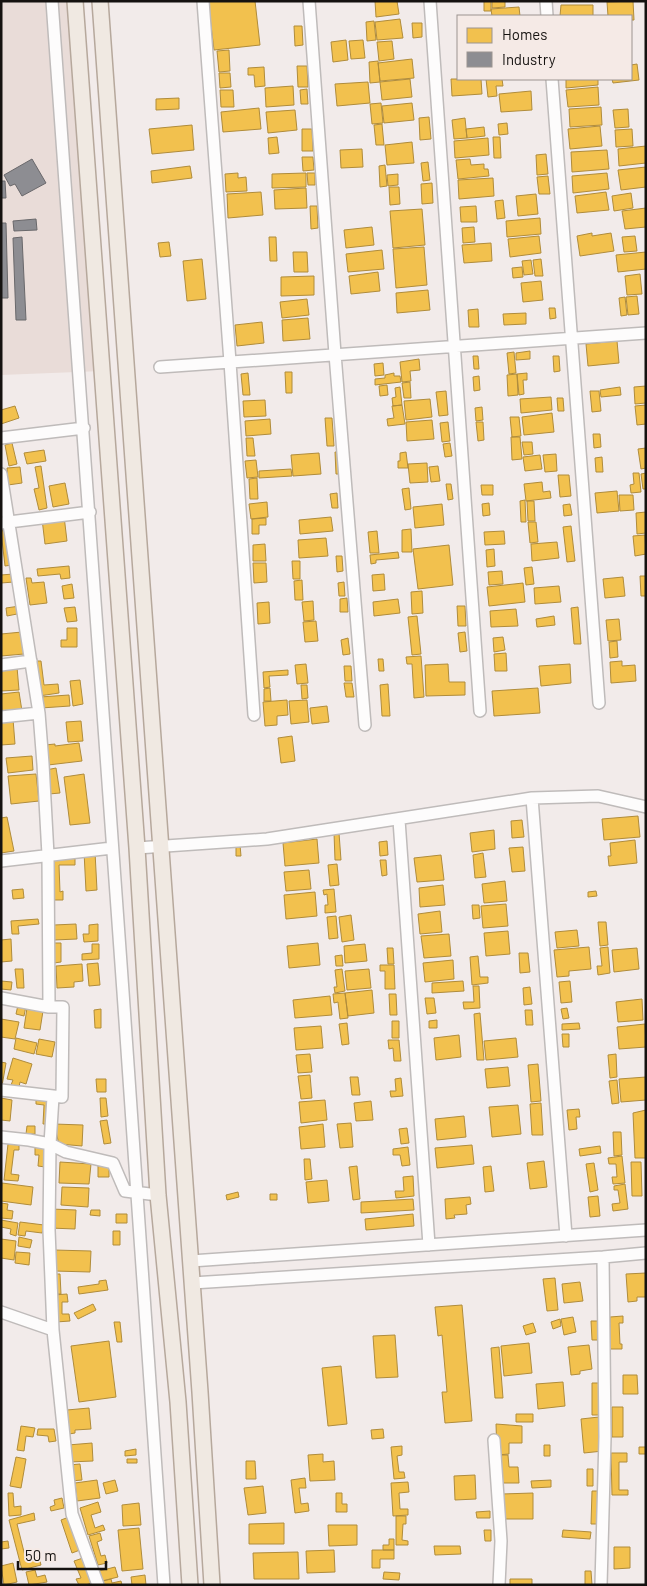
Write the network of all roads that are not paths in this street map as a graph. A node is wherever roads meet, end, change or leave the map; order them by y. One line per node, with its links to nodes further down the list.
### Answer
1 (52, 1): 18 (street)
2 (75, 1): 11 (main road)
3 (100, 1): 10 (main road)
4 (203, 1): 16 (street)
5 (309, 1): 15 (street)
6 (430, 1): 14 (street)
7 (546, 1): 8 (street)
8 (547, 15)
9 (552, 80): 13 (street)
10 (114, 207): 11 (main road); 34 (main road)
11 (90, 208): 36 (main road)
12 (646, 333): 13 (street)
13 (571, 338): 14 (street); 25 (street)
14 (454, 346): 15 (street); 26 (street)
15 (335, 354): 16 (street); 30 (street)
16 (230, 362): 17 (street); 28 (street)
17 (160, 367)
18 (84, 428): 19 (street); 21 (street)
19 (1, 438)
20 (1, 474): 22 (street)
21 (90, 512): 22 (street); 35 (street)
22 (5, 523): 23 (street)
23 (31, 662): 24 (street); 27 (street)
24 (1, 665)
25 (599, 703)
26 (480, 711)
27 (39, 713): 29 (street); 37 (street)
28 (254, 715)
29 (1, 717)
30 (365, 725)
31 (532, 798): 32 (street); 33 (street); 48 (street)
32 (646, 807)
33 (399, 820): 34 (street); 49 (street)
34 (161, 846): 36 (street); 52 (main road)
35 (112, 848): 37 (street); 45 (street)
36 (137, 848): 46 (main road)
37 (48, 855): 38 (street); 40 (street)
38 (1, 861)
39 (1, 998): 40 (street)
40 (49, 1007): 42 (street)
41 (1, 1090): 42 (street)
42 (53, 1097): 44 (street)
43 (1, 1137): 44 (street)
44 (50, 1144): 45 (street); 55 (street)
45 (136, 1192): 46 (street); 58 (street)
46 (158, 1195): 59 (main road)
47 (646, 1230): 48 (street)
48 (566, 1236): 49 (street)
49 (429, 1245): 52 (street)
50 (646, 1253): 51 (street)
51 (603, 1257): 53 (street); 62 (street)
52 (191, 1261): 53 (main road)
53 (192, 1283): 60 (main road)
54 (1, 1312): 55 (street)
55 (53, 1330): 57 (street)
56 (494, 1440): 61 (street)
57 (98, 1585)
58 (164, 1585)
59 (190, 1585)
60 (212, 1585)
61 (499, 1585)
62 (601, 1585)

